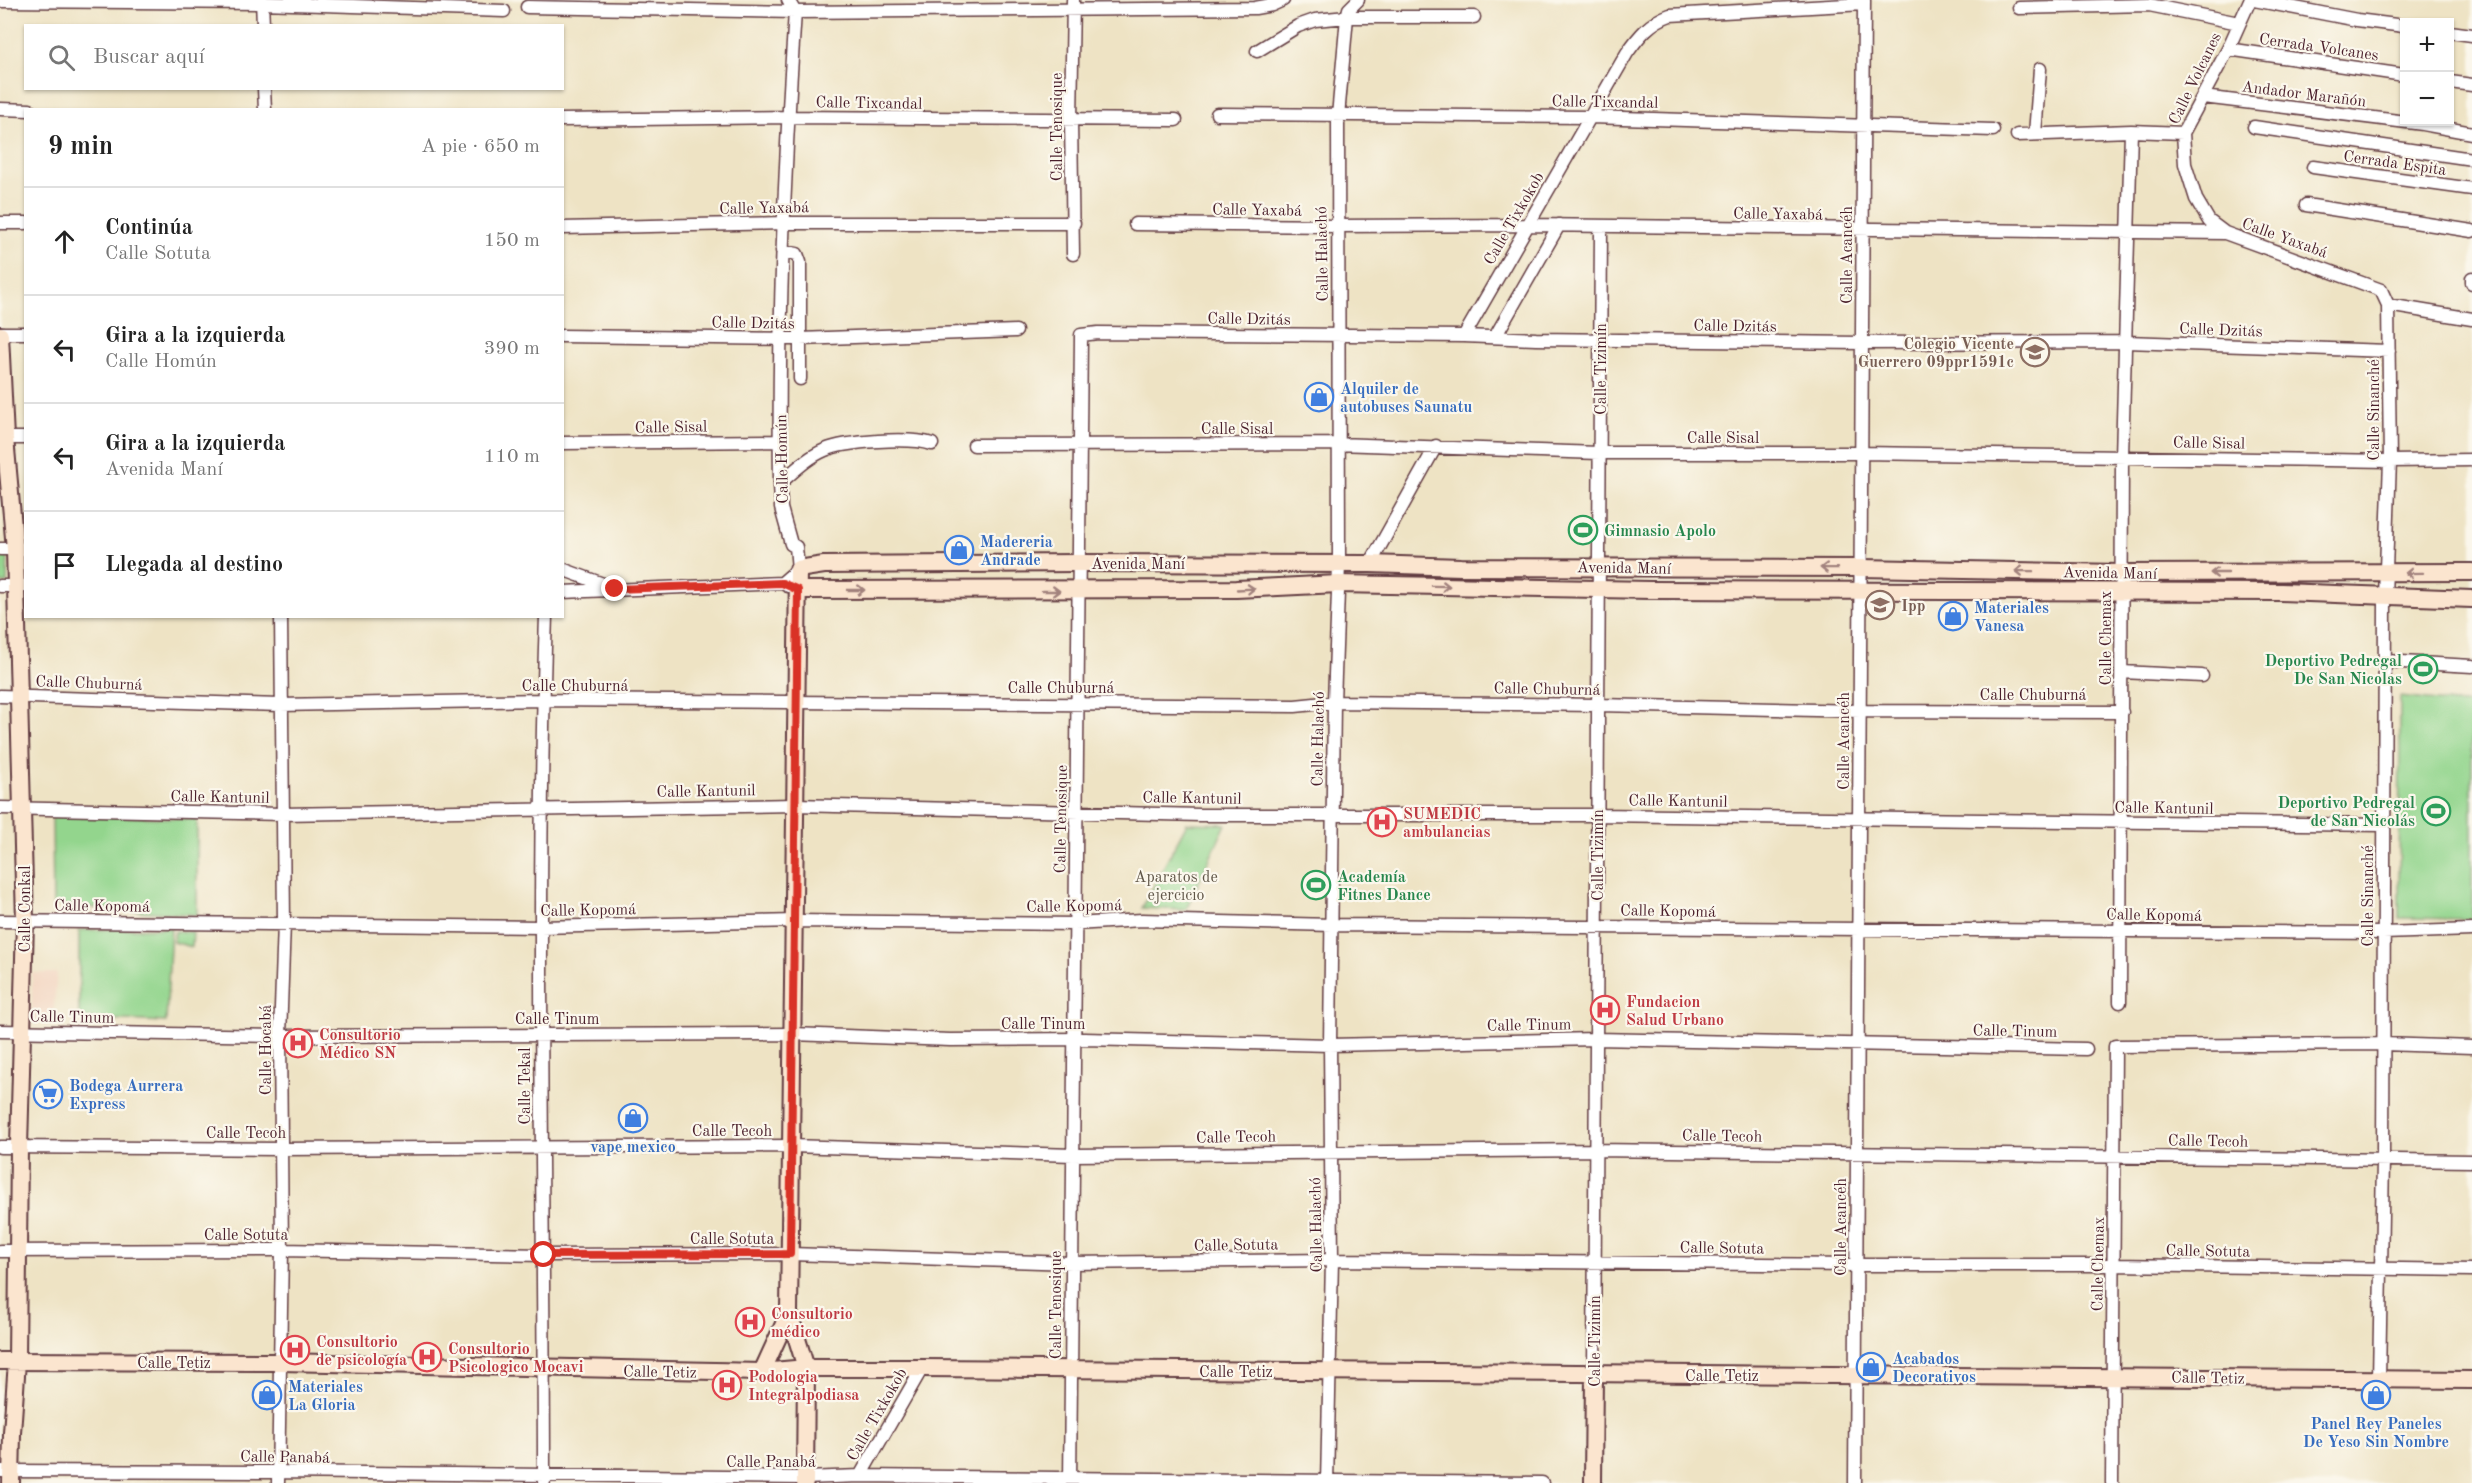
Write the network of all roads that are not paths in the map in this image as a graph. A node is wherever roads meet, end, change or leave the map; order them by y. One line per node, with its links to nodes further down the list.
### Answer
1 (788, 0): 12 (street)
2 (1283, 0): 8 (street)
3 (1358, 0): 13 (street, Calle Halachó)
4 (2252, 0): 15 (street, Calle Volcanes); 17 (street)
5 (0, 1): 6 (street)
6 (262, 2): 11 (street); 16 (street)
7 (1864, 2): 34 (street, Calle Tixkokob); 38 (street, Calle Acancéh)
8 (1073, 5): 12 (street); 36 (street, Calle Tenosique)
9 (527, 7): 12 (street)
10 (2019, 8): 15 (street)
11 (504, 11)
12 (795, 12): 33 (street, Calle Homún)
13 (1347, 17): 14 (street); 21 (street); 32 (street, Calle Halachó)
14 (1474, 17)
15 (2239, 23): 20 (street, Calle Volcanes)
16 (263, 24)
17 (2400, 25)
18 (2454, 33): 19 (street)
19 (2472, 35)
20 (2229, 49): 23 (street, Cerrada Volcanes); 27 (street, Calle Volcanes)
21 (1257, 51)
22 (2040, 69): 44 (street)
23 (2400, 74)
24 (2454, 83): 25 (street)
25 (2472, 85)
26 (264, 90): 28 (street)
27 (2203, 97): 42 (street, Calle Volcanes); 43 (street, Andador Marañón)
28 (265, 108)
29 (0, 109): 30 (street)
30 (24, 110)
31 (1217, 114): 32 (street, Calle Tixcandal)
32 (1338, 116): 34 (street, Calle Tixcandal); 57 (street, Calle Halachó)
33 (788, 117): 35 (street, Calle Tixcandal); 36 (street, Calle Tixcandal); 52 (street, Calle Homún)
34 (1590, 117): 38 (street, Calle Tixcandal); 55 (street, Calle Tixkokob)
35 (564, 120)
36 (1071, 120): 37 (street, Calle Tixcandal); 53 (street, Calle Tenosique)
37 (1176, 120)
38 (1864, 124): 40 (street, Calle Tixcandal); 60 (street, Calle Acancéh)
39 (2254, 127): 46 (street)
40 (1993, 130)
41 (2131, 131): 42 (street); 44 (street); 61 (street, Calle Chemax)
42 (2183, 132): 63 (street, Calle Volcanes)
43 (2472, 133)
44 (2035, 134): 45 (street)
45 (2018, 135)
46 (2472, 159)
47 (2313, 167): 48 (street, Cerrada Espita)
48 (2472, 189)
49 (2306, 205): 62 (street)
50 (0, 223): 51 (street)
51 (24, 223)
52 (784, 223): 53 (street, Calle Yaxabá); 59 (street, Calle Yaxabá); 64 (street, Calle Homún)
53 (1074, 223): 65 (street, Calle Tenosique)
54 (1135, 224): 57 (street, Calle Yaxabá)
55 (1529, 225): 56 (street, Calle Yaxabá); 57 (street, Calle Yaxabá); 74 (street, Calle Tixkokob)
56 (1559, 225): 58 (street, Calle Yaxabá); 75 (street)
57 (1337, 226): 73 (street, Calle Halachó)
58 (1601, 227): 60 (street, Calle Yaxabá); 78 (street, Calle Tizimín)
59 (564, 228)
60 (1863, 230): 61 (street, Calle Yaxabá); 80 (street, Calle Acancéh)
61 (2127, 231): 63 (street, Calle Yaxabá); 79 (street, Calle Chemax)
62 (2472, 231)
63 (2225, 233): 66 (street, Calle Yaxabá)
64 (782, 251): 76 (street, Calle Homún); 77 (street)
65 (1073, 254)
66 (2388, 305): 67 (street); 81 (street, Calle Sinanché)
67 (2472, 319)
68 (1016, 331): 77 (street, Calle Dzitás)
69 (24, 333): 70 (street)
70 (0, 334): 83 (street, Calle Conkal)
71 (1081, 335): 73 (street, Calle Dzitás); 90 (street, Calle Tenosique)
72 (564, 336): 76 (street, Calle Dzitás)
73 (1339, 336): 74 (street, Calle Dzitás); 88 (street, Calle Halachó)
74 (1464, 336): 75 (street, Calle Dzitás)
75 (1495, 337): 78 (street, Calle Dzitás)
76 (781, 338): 77 (street, Calle Dzitás); 85 (street, Calle Homún)
77 (800, 339): 82 (street)
78 (1600, 339): 80 (street, Calle Dzitás); 92 (street, Calle Tizimín)
79 (2126, 342): 80 (street, Calle Dzitás); 81 (street, Calle Dzitás); 94 (street, Calle Chemax)
80 (1862, 343): 93 (street, Calle Acancéh)
81 (2389, 351): 96 (street, Calle Sinanché)
82 (800, 379)
83 (2, 438): 84 (street); 98 (street, Calle Conkal)
84 (24, 438)
85 (779, 441): 86 (street, Calle Sisal); 97 (street, Calle Homún)
86 (564, 443)
87 (932, 444): 97 (street)
88 (1337, 444): 90 (street, Calle Sisal); 91 (street, Calle Sisal); 100 (street, Calle Halachó)
89 (974, 445): 90 (street, Calle Sisal)
90 (1080, 445): 99 (street, Calle Tenosique)
91 (1436, 446): 92 (street, Calle Sisal); 101 (street)
92 (1599, 453): 93 (street, Calle Sisal); 102 (street, Calle Tizimín)
93 (1862, 453): 94 (street, Calle Sisal); 103 (street, Calle Acancéh)
94 (2122, 457): 96 (street, Calle Sisal); 107 (street, Calle Chemax)
95 (2472, 460): 96 (street, Calle Sisal)
96 (2390, 461): 108 (street, Calle Sinanché)
97 (780, 483): 104 (street, Calle Homún)
98 (14, 549): 111 (street, Calle Conkal)
99 (1079, 562): 100 (street, Avenida Maní); 104 (street, Avenida Maní); 116 (street, Calle Tenosique)
100 (1339, 564): 101 (street, Avenida Maní); 110 (street, Calle Halachó)
101 (1370, 564): 102 (street, Avenida Maní)
102 (1599, 566): 103 (street, Avenida Maní, one-way to 102); 113 (street, Calle Tizimín)
103 (1861, 568): 107 (street, Avenida Maní, one-way to 103); 115 (street, Calle Acancéh)
104 (798, 569): 109 (street); 114 (street, Calle Homún)
105 (564, 570): 112 (street, Avenida Maní)
106 (2472, 572): 108 (street, Avenida Maní, one-way to 108)
107 (2122, 573): 108 (street, Avenida Maní, one-way to 107); 118 (street, Calle Chemax)
108 (2386, 574): 119 (street, Calle Sinanché)
109 (782, 583): 112 (street, Avenida Maní); 114 (street, Avenida Maní)
110 (1338, 584): 113 (street, Avenida Maní, one-way to 113); 116 (street, Avenida Maní, one-way to 110); 130 (street, Calle Halachó)
111 (14, 586): 128 (street, Calle Conkal)
112 (615, 589): 117 (street, Avenida Maní)
113 (1599, 589): 115 (street, Avenida Maní); 134 (street, Calle Tizimín)
114 (798, 590): 116 (street, Avenida Maní, one-way to 116); 132 (street, Calle Homún)
115 (1860, 590): 118 (street, Avenida Maní); 135 (street, Calle Acancéh)
116 (1078, 591): 131 (street, Calle Tenosique)
117 (564, 592)
118 (2122, 593): 119 (street, Avenida Maní); 125 (street, Calle Chemax)
119 (2385, 596): 120 (street, Avenida Maní); 123 (street, Calle Sinanché)
120 (2472, 599)
121 (281, 618): 133 (street, Calle Hocabá)
122 (546, 618): 129 (street, Calle Tekal)
123 (2384, 661): 124 (street); 147 (street, Calle Sinanché)
124 (2472, 666)
125 (2122, 672): 126 (street); 136 (street, Calle Chemax)
126 (2202, 676)
127 (0, 696): 128 (street, Calle Chuburná)
128 (19, 696): 133 (street, Calle Chuburná); 139 (street, Calle Conkal)
129 (543, 700): 132 (street, Calle Chuburná); 133 (street, Calle Chuburná); 140 (street, Calle Tekal)
130 (1334, 702): 131 (street, Calle Chuburná); 134 (street, Calle Chuburná); 143 (street, Calle Halachó)
131 (1077, 703): 132 (street, Calle Chuburná); 141 (street, Calle Tenosique)
132 (796, 704): 137 (street, Calle Homún)
133 (280, 705): 142 (street, Calle Hocabá)
134 (1598, 705): 135 (street, Calle Chuburná); 144 (street, Calle Tizimín)
135 (1860, 711): 136 (street, Calle Chuburná); 145 (street, Calle Acancéh)
136 (2121, 712): 146 (street, Calle Chemax)
137 (795, 805): 140 (street, Calle Kantunil); 141 (street, Calle Kantunil); 150 (street, Calle Homún)
138 (0, 808): 139 (street, Calle Kantunil)
139 (23, 808): 142 (street, Calle Kantunil); 149 (street, Calle Conkal)
140 (542, 809): 142 (street, Calle Kantunil); 155 (street, Calle Tekal)
141 (1076, 812): 143 (street, Calle Kantunil); 152 (street, Calle Tenosique)
142 (282, 814): 151 (street, Calle Hocabá)
143 (1333, 815): 144 (street, Calle Kantunil); 153 (street, Calle Halachó)
144 (1597, 815): 145 (street, Calle Kantunil); 154 (street, Calle Tizimín)
145 (1859, 819): 146 (street, Calle Kantunil); 156 (street, Calle Acancéh)
146 (2121, 823): 147 (street, Calle Kantunil); 157 (street, Calle Chemax)
147 (2384, 825): 159 (street, Calle Sinanché)
148 (0, 921): 149 (street, Calle Kopomá)
149 (25, 921): 151 (street, Calle Kopomá); 162 (street, Calle Conkal)
150 (794, 921): 152 (street, Calle Kopomá); 155 (street, Calle Kopomá); 163 (street, Calle Homún)
151 (284, 923): 155 (street, Calle Kopomá); 165 (street, Calle Hocabá)
152 (1075, 924): 153 (street, Calle Kopomá); 166 (street, Calle Tenosique)
153 (1332, 925): 154 (street, Calle Kopomá); 170 (street, Calle Halachó)
154 (1596, 926): 156 (street, Calle Kopomá); 167 (street, Calle Tizimín)
155 (540, 927): 164 (street, Calle Tekal)
156 (1858, 929): 157 (street, Calle Kopomá); 168 (street, Calle Acancéh)
157 (2119, 930): 159 (street, Calle Kopomá); 160 (street, Calle Chemax)
158 (2472, 930): 159 (street, Calle Kopomá)
159 (2383, 933): 169 (street, Calle Sinanché)
160 (2120, 1002)
161 (0, 1031): 162 (street, Calle Tinum)
162 (23, 1031): 165 (street, Calle Tinum); 175 (street, Calle Conkal)
163 (793, 1034): 164 (street, Calle Tinum); 166 (street, Calle Tinum); 173 (street, Calle Homún)
164 (540, 1035): 165 (street, Calle Tinum); 176 (street, Calle Tekal)
165 (280, 1036): 177 (street, Calle Hocabá)
166 (1074, 1039): 170 (street, Calle Tinum); 181 (street, Calle Tenosique)
167 (1596, 1039): 168 (street, Calle Tinum); 170 (street, Calle Tinum); 178 (street, Calle Tizimín)
168 (1857, 1043): 172 (street, Calle Tinum); 180 (street, Calle Acancéh)
169 (2383, 1044): 171 (street); 182 (street, Calle Chemax); 183 (street, Calle Sinanché)
170 (1330, 1045): 179 (street, Calle Halachó)
171 (2472, 1047)
172 (2086, 1048)
173 (791, 1146): 176 (street, Calle Tecoh); 181 (street, Calle Tecoh); 188 (street, Calle Homún)
174 (0, 1147): 175 (street, Calle Tecoh)
175 (19, 1147): 177 (street, Calle Tecoh); 187 (street, Calle Conkal)
176 (540, 1147): 177 (street, Calle Tecoh); 189 (street, Calle Tekal)
177 (282, 1149): 185 (street, Calle Hocabá)
178 (1595, 1150): 179 (street, Calle Tecoh); 180 (street, Calle Tecoh); 191 (street, Calle Tizimín)
179 (1330, 1151): 181 (street, Calle Tecoh); 190 (street, Calle Halachó)
180 (1857, 1153): 182 (street, Calle Tecoh); 193 (street, Calle Acancéh)
181 (1073, 1155): 192 (street, Calle Tenosique)
182 (2114, 1155): 183 (street, Calle Tecoh); 194 (street, Calle Chemax)
183 (2383, 1161): 184 (street, Calle Tecoh); 195 (street, Calle Sinanché)
184 (2472, 1161)
185 (282, 1250): 187 (street, Calle Sotuta); 189 (street, Calle Sotuta); 200 (street, Calle Hocabá)
186 (0, 1251): 187 (street, Calle Sotuta)
187 (18, 1251): 199 (street, Calle Conkal)
188 (790, 1254): 189 (street, Calle Sotuta); 192 (street, Calle Sotuta); 197 (street, Calle Homún)
189 (544, 1255): 203 (street, Calle Tekal)
190 (1332, 1260): 191 (street, Calle Sotuta); 192 (street, Calle Sotuta); 205 (street, Calle Halachó)
191 (1594, 1262): 193 (street, Calle Sotuta); 207 (street, Calle Tizimín)
192 (1072, 1263): 204 (street, Calle Tenosique)
193 (1856, 1265): 194 (street, Calle Sotuta); 208 (street, Calle Acancéh)
194 (2113, 1265): 195 (street, Calle Sotuta); 209 (street, Calle Chemax)
195 (2382, 1270): 196 (street, Calle Sotuta); 210 (street, Calle Sinanché)
196 (2472, 1270)
197 (789, 1313): 201 (street, Calle Homún); 206 (street, Calle Homún)
198 (0, 1361): 199 (street, Calle Tetiz)
199 (17, 1361): 200 (street, Calle Tetiz); 212 (street, Calle Conkal)
200 (280, 1362): 203 (street, Calle Tetiz); 214 (street, Calle Hocabá)
201 (806, 1368): 202 (street, Calle Tetiz); 206 (street, Calle Tetiz); 216 (street, Calle Homún)
202 (921, 1368): 204 (street, Calle Tetiz); 213 (street, Calle Tixkokob)
203 (544, 1369): 206 (street, Calle Tetiz); 215 (street, Calle Tekal)
204 (1071, 1369): 205 (street, Calle Tetiz); 217 (street, Calle Tenosique)
205 (1330, 1371): 207 (street, Calle Tetiz); 218 (street, Calle Halachó)
206 (762, 1372)
207 (1594, 1374): 208 (street, Calle Tetiz); 220 (street, Calle Tizimín)
208 (1855, 1376): 209 (street, Calle Tetiz); 221 (street, Calle Acancéh)
209 (2112, 1376): 210 (street, Calle Tetiz); 222 (street, Calle Chemax)
210 (2379, 1379): 211 (street, Calle Tetiz)
211 (2472, 1380)
212 (7, 1475): 214 (street, Calle Panabá)
213 (860, 1476): 216 (street, Calle Panabá); 217 (street, Calle Panabá)
214 (278, 1477): 215 (street, Calle Panabá)
215 (544, 1479): 216 (street, Calle Panabá)
216 (805, 1480)
217 (1070, 1480): 218 (street, Calle Panabá)
218 (1327, 1482): 219 (street, Calle Panabá)
219 (1542, 1483)
220 (1593, 1483)
221 (1855, 1483)
222 (2112, 1483)

